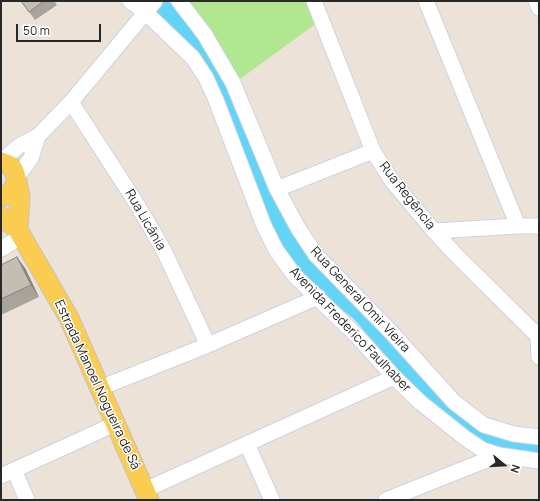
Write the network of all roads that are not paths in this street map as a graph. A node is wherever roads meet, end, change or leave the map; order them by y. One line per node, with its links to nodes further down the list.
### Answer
1 (130, 1): 6 (street, Avenida Frederico Faulhaber)
2 (179, 1): 13 (street, Rua General Omir Vieira)
3 (314, 1): 10 (street, Rua Regência)
4 (426, 1): 16 (street)
5 (536, 1): 7 (street)
6 (151, 6): 8 (street); 21 (street, Avenida Frederico Faulhaber)
7 (539, 8)
8 (71, 102): 9 (street); 23 (street, Rua Licânia)
9 (38, 136): 11 (street); 12 (street)
10 (373, 151): 13 (street); 18 (street, Rua Regência)
11 (1, 162): 12 (main road)
12 (17, 179): 14 (main road); 19 (main road)
13 (277, 188): 28 (street, Rua General Omir Vieira)
14 (1, 196)
15 (1, 216): 19 (main road, Estrada Manoel Nogueira de Sá)
16 (518, 226): 17 (street); 18 (street)
17 (539, 226)
18 (434, 231): 22 (street, Rua Regência)
19 (20, 233): 20 (street); 26 (main road, Estrada Manoel Nogueira de Sá)
20 (1, 249)
21 (318, 298): 23 (street); 25 (street, Avenida Frederico Faulhaber)
22 (539, 337): 24 (street)
23 (208, 345): 26 (street)
24 (539, 357)
25 (394, 377): 29 (street); 30 (street, Avenida Frederico Faulhaber)
26 (100, 388): 27 (main road, Estrada Manoel Nogueira de Sá)
27 (115, 424): 32 (street); 33 (main road, Estrada Manoel Nogueira de Sá)
28 (539, 437)
29 (247, 444): 33 (street); 35 (street)
30 (499, 455): 31 (street, Avenida Frederico Faulhaber); 36 (street)
31 (539, 461)
32 (8, 473): 34 (street)
33 (147, 495)
34 (27, 500)
35 (272, 500)
36 (386, 500)

